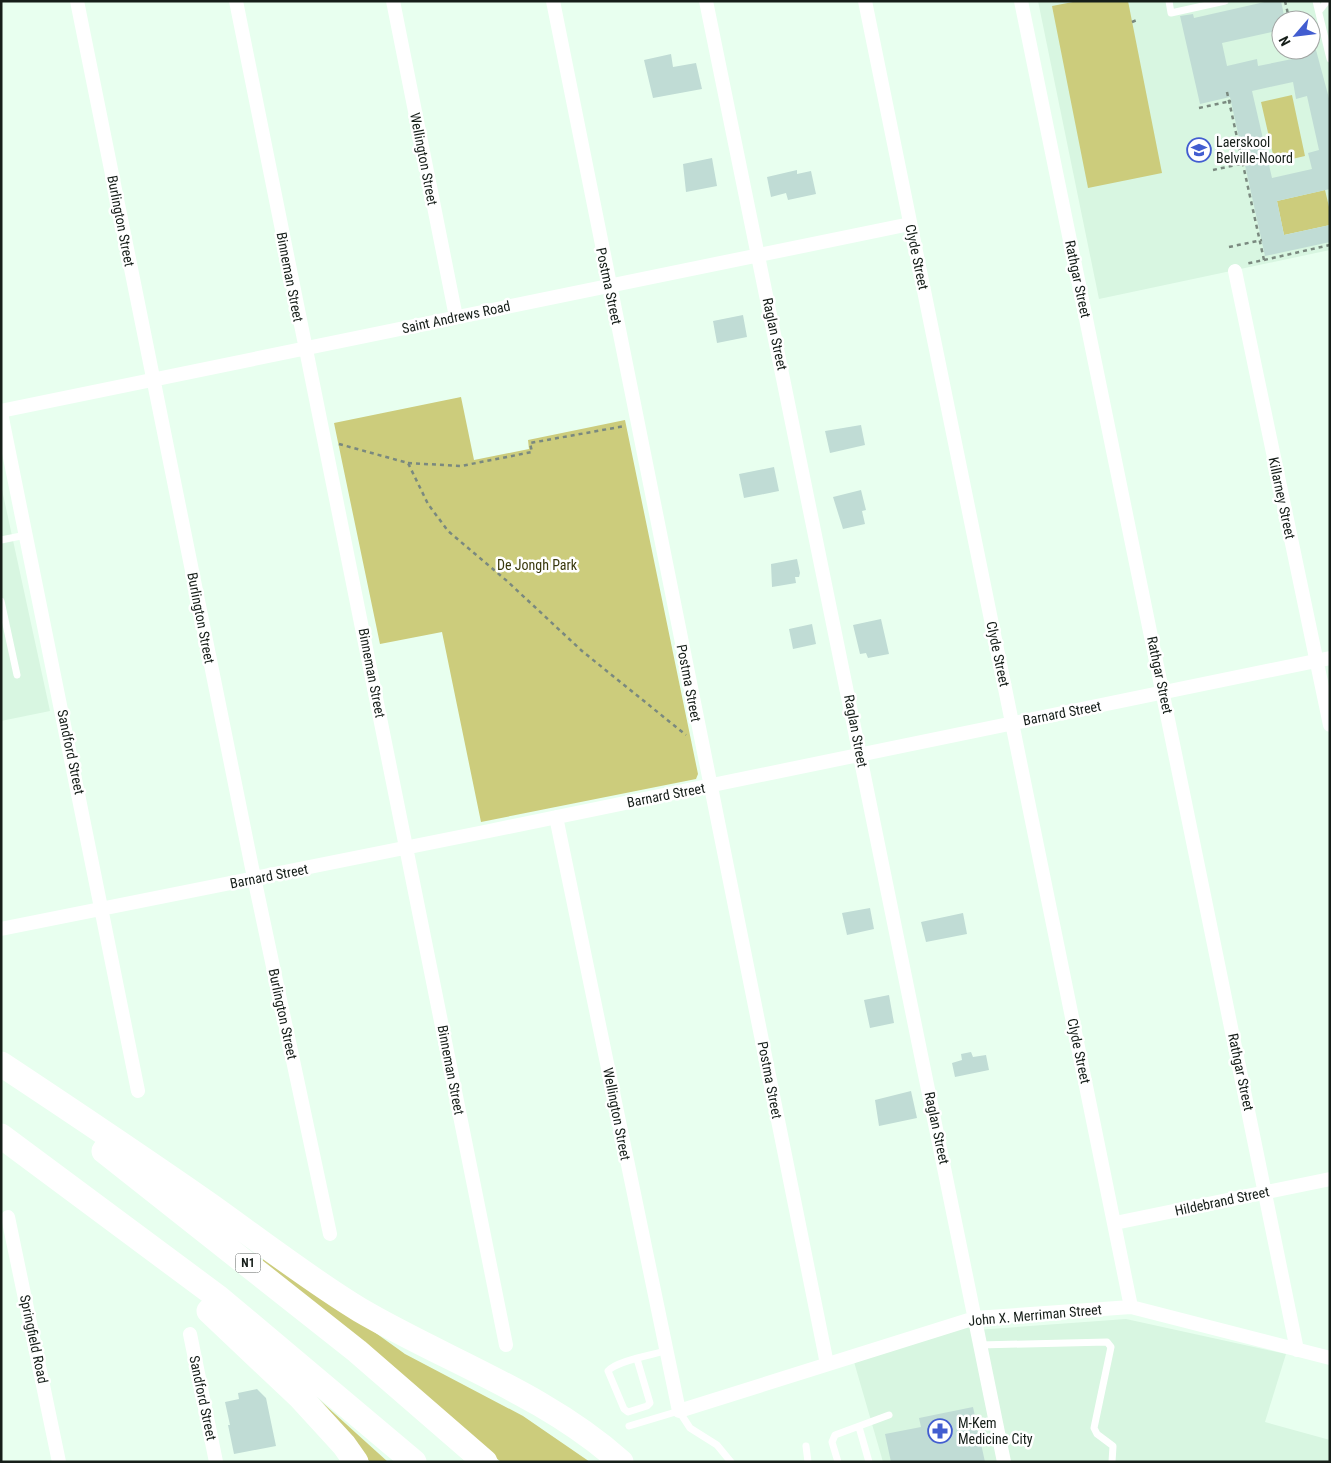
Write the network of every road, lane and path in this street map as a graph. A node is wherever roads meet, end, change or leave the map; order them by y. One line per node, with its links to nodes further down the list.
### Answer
1 (77, 1): 29 (street, Burlington Street)
2 (236, 1): 28 (street, Binneman Street)
3 (392, 1): 27 (street, Wellington Street)
4 (553, 1): 26 (street, Postma Street)
5 (706, 1): 23 (street, Raglan Street)
6 (865, 1): 19 (street, Clyde Street)
7 (1021, 1): 39 (street, Rathgar Street)
8 (1169, 1): 9 (lane)
9 (1225, 1)
10 (1137, 20): 12 (path)
11 (1321, 20): 13 (lane)
12 (1132, 22)
13 (1330, 59)
14 (1227, 92): 15 (path)
15 (1230, 101): 16 (path); 17 (path)
16 (1199, 108)
17 (1243, 163): 18 (path); 20 (path)
18 (1213, 170)
19 (910, 224): 23 (street, Saint Andrews Road); 40 (street, Clyde Street)
20 (1261, 240): 22 (path); 24 (path)
21 (1330, 245): 24 (path)
22 (1229, 247)
23 (758, 255): 26 (street, Saint Andrews Road); 43 (street, Raglan Street)
24 (1264, 260): 25 (path)
25 (1238, 268): 37 (street, Killarney Street)
26 (608, 286): 27 (street, Saint Andrews Road); 44 (street, Postma Street)
27 (456, 317): 28 (street, Saint Andrews Road)
28 (304, 348): 29 (street, Saint Andrews Road); 46 (street, Binneman Street)
29 (153, 380): 30 (street, Saint Andrews Road); 47 (street, Burlington Street)
30 (1, 412): 34 (street, Sandford Street)
31 (627, 426): 33 (path)
32 (333, 442): 33 (path)
33 (408, 463): 42 (path)
34 (26, 535): 35 (lane); 48 (street, Sandford Street)
35 (1, 540)
36 (1, 601): 38 (lane)
37 (1323, 660): 39 (street, Barnard Street); 41 (street, Killarney Street)
38 (17, 676)
39 (1163, 692): 40 (street, Barnard Street); 55 (street, Rathgar Street)
40 (1013, 723): 43 (street, Barnard Street); 57 (street, Clyde Street)
41 (1330, 725)
42 (691, 739)
43 (860, 754): 44 (street, Barnard Street); 60 (street, Raglan Street)
44 (710, 786): 45 (street, Barnard Street); 69 (street, Postma Street)
45 (556, 817): 46 (street, Barnard Street); 66 (street, Wellington Street)
46 (406, 848): 47 (street, Barnard Street); 63 (street, Binneman Street)
47 (254, 879): 48 (street, Barnard Street); 58 (street, Burlington Street)
48 (102, 908): 49 (street, Barnard Street); 52 (street, Sandford Street)
49 (1, 929)
50 (1, 1064): 80 (highway)
51 (1, 1076): 79 (highway, N1)
52 (138, 1091)
53 (9, 1142): 77 (highway); 78 (highway)
54 (1330, 1179): 55 (street, Hildebrand Street)
55 (1266, 1192): 57 (street, Hildebrand Street); 65 (street, Rathgar Street)
56 (8, 1216): 75 (street, Springfield Road)
57 (1115, 1223): 59 (street, Clyde Street)
58 (330, 1234)
59 (1131, 1307): 60 (street, John X. Merriman Street); 65 (street, John X. Merriman Street)
60 (975, 1318): 61 (street, John X. Merriman Street); 64 (street, Raglan Street)
61 (956, 1324): 64 (street); 69 (street, John X. Merriman Street)
62 (190, 1334): 76 (street, Sandford Street)
63 (506, 1345)
64 (981, 1349): 85 (street, Raglan Street); 86 (lane)
65 (1297, 1350): 67 (street, John X. Merriman Street)
66 (665, 1351): 68 (lane); 70 (street, Wellington Street)
67 (1330, 1358)
68 (637, 1359): 68 (lane)
69 (827, 1364): 70 (street, John X. Merriman Street)
70 (679, 1411): 72 (lane, John X. Merriman Street); 81 (lane)
71 (888, 1415): 73 (lane)
72 (629, 1426)
73 (859, 1427): 83 (lane); 84 (lane)
74 (806, 1446): 82 (lane)
75 (59, 1462)
76 (216, 1462)
77 (356, 1462)
78 (414, 1462)
79 (485, 1462)
80 (621, 1462)
81 (731, 1462)
82 (808, 1462)
83 (838, 1462)
84 (869, 1462)
85 (1004, 1462)
86 (1112, 1462)

